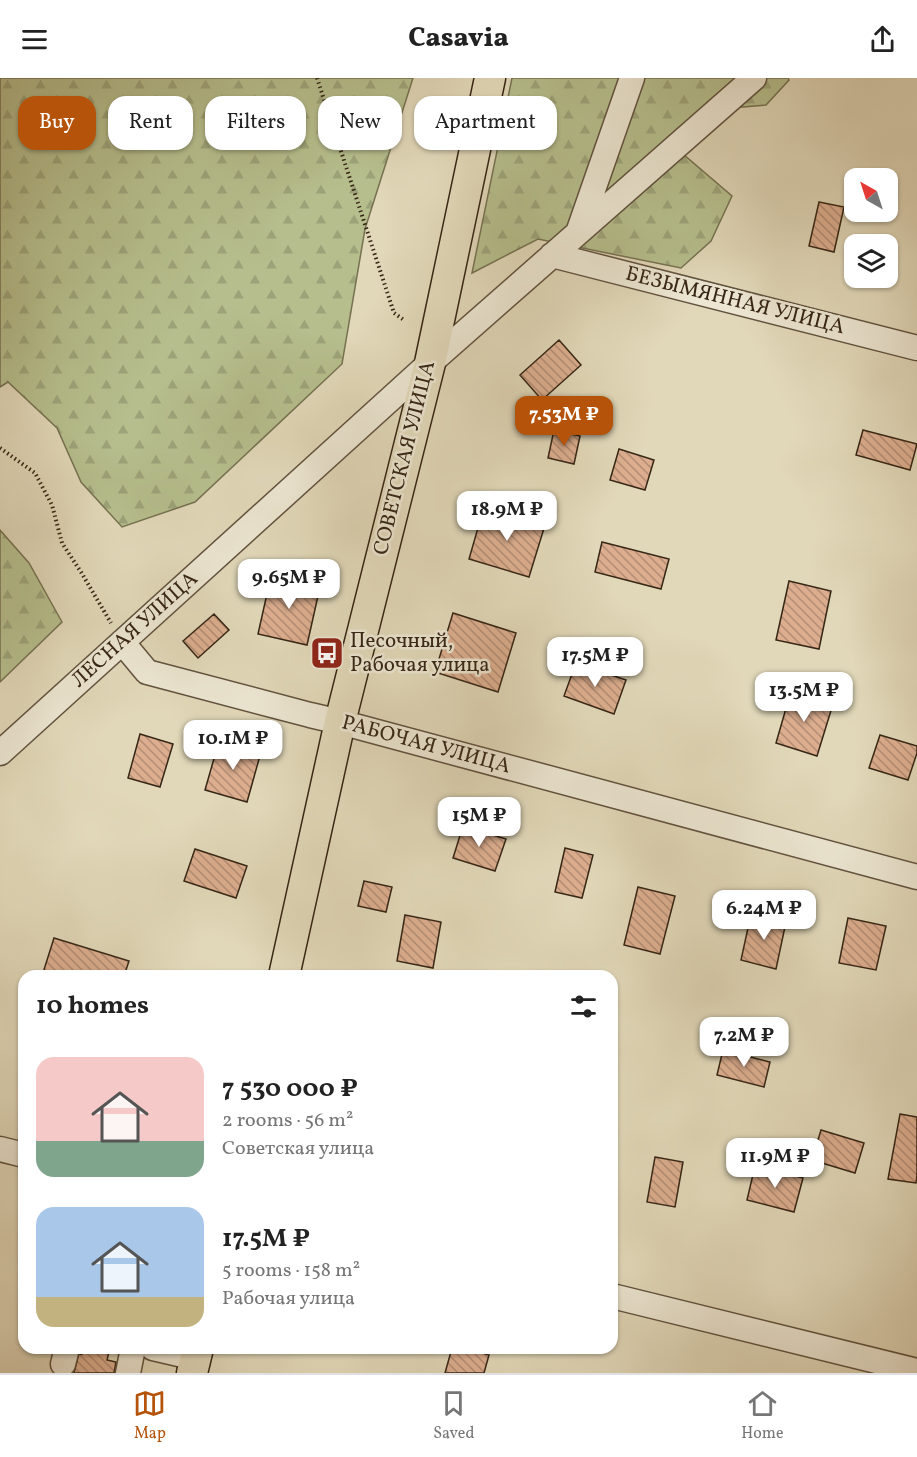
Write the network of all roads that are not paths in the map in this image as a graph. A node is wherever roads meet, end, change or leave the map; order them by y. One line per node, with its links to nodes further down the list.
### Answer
1 (490, 78): 7 (main road, СОВЕТСКАЯ УЛИЦА)
2 (632, 78): 4 (street)
3 (754, 78): 4 (street, ЛЕСНАЯ УЛИЦА)
4 (579, 232): 5 (street, ЛЕСНАЯ УЛИЦА)
5 (552, 255): 6 (street, БЕЗЫМЯННАЯ УЛИЦА); 7 (street, ЛЕСНАЯ УЛИЦА)
6 (917, 348)
7 (430, 363): 8 (street, ЛЕСНАЯ УЛИЦА); 9 (main road, СОВЕТСКАЯ УЛИЦА)
8 (122, 642): 9 (street, РАБОЧАЯ УЛИЦА); 10 (street, ЛЕСНАЯ УЛИЦА)
9 (340, 722): 11 (street, РАБОЧАЯ УЛИЦА); 12 (main road, СОВЕТСКАЯ УЛИЦА)
10 (0, 753)
11 (917, 877)
12 (285, 970)
13 (0, 1149): 14 (street)
14 (18, 1154)
15 (618, 1297): 19 (street)
16 (133, 1354): 20 (street)
17 (174, 1354): 18 (street)
18 (195, 1360)
19 (917, 1371)
20 (128, 1373)

